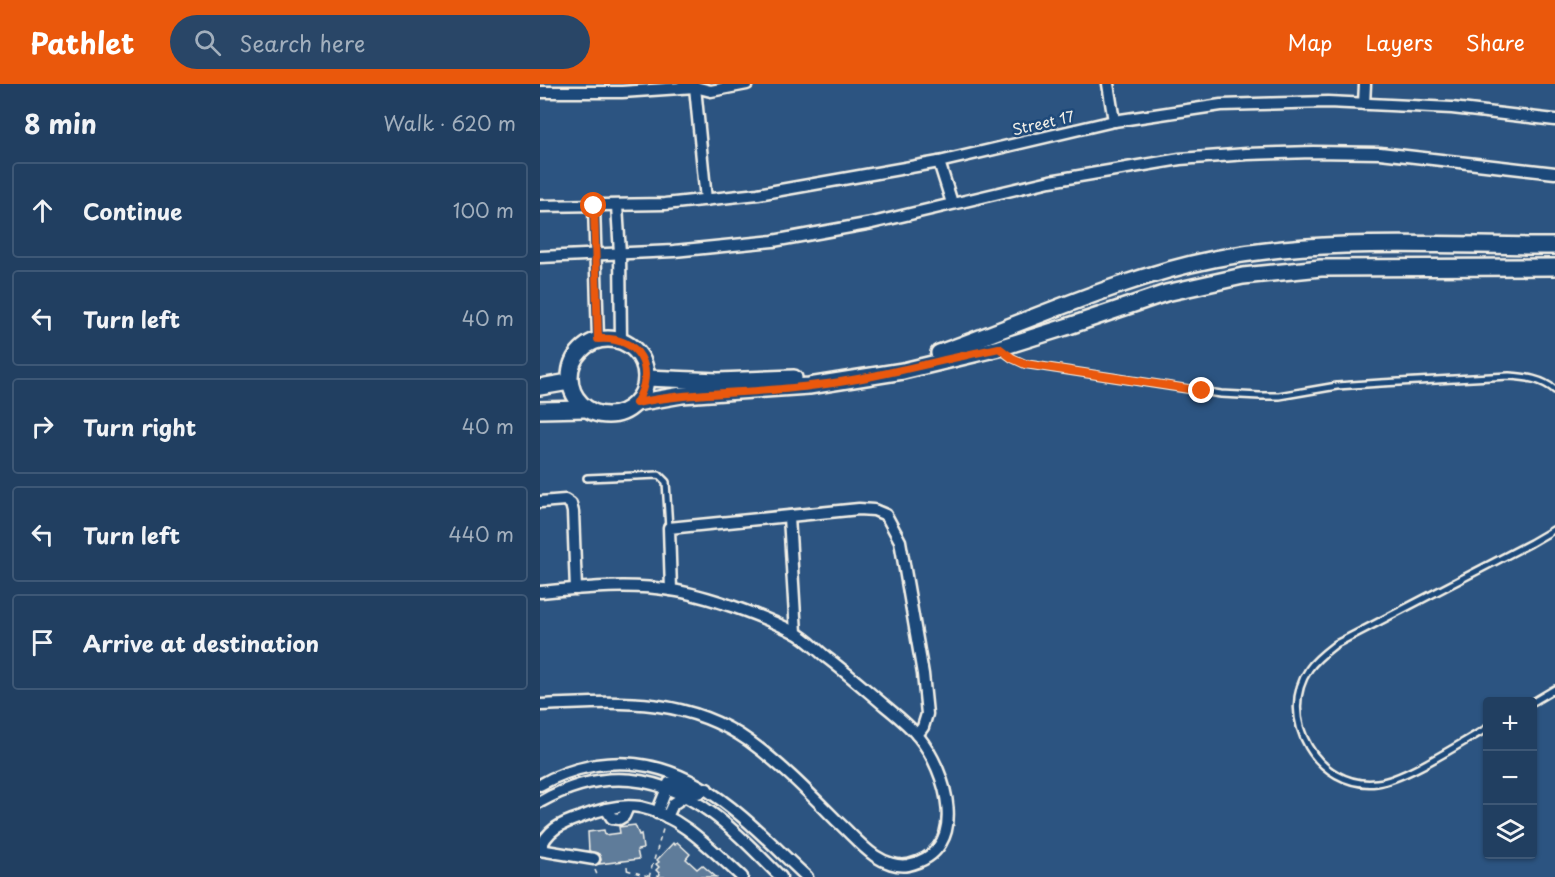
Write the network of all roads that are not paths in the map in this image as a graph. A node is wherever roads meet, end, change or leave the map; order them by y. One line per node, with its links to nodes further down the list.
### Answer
1 (747, 84): 4 (street)
2 (1108, 84): 10 (street)
3 (1365, 84): 8 (street)
4 (697, 86): 6 (street); 13 (street)
5 (584, 88): 6 (street); 7 (street)
6 (602, 88)
7 (540, 92)
8 (1364, 104): 9 (street, Street 17); 10 (street, Street 17)
9 (1555, 120)
10 (1114, 121): 11 (street, Street 17)
11 (939, 162): 13 (street, Street 17); 14 (street)
12 (1555, 173): 14 (street)
13 (706, 200): 17 (street, Street 17)
14 (952, 203): 19 (street)
15 (540, 206): 16 (street, Street 17)
16 (594, 206): 17 (street, Street 17); 20 (street)
17 (617, 206): 19 (street)
18 (1555, 246): 26 (main road)
19 (620, 253): 20 (street); 24 (street)
20 (597, 254): 21 (street); 23 (street)
21 (540, 257)
22 (1555, 267): 25 (main road)
23 (598, 339): 24 (main road); 27 (main road)
24 (621, 341): 26 (main road)
25 (999, 348): 29 (lane); 30 (main road)
26 (646, 378): 30 (main road)
27 (569, 382): 28 (main road); 31 (main road)
28 (540, 387)
29 (1555, 390)
30 (636, 403): 31 (main road)
31 (585, 409): 32 (main road)
32 (540, 410)
33 (587, 478): 36 (lane)
34 (540, 502): 38 (street)
35 (789, 517): 36 (street); 41 (street); 46 (street)
36 (669, 528): 39 (street)
37 (1555, 529): 45 (lane)
38 (576, 589): 39 (street); 40 (street)
39 (671, 590): 41 (street)
40 (540, 591)
41 (796, 633): 46 (street)
42 (1555, 689): 43 (lane)
43 (1537, 700)
44 (540, 705): 54 (street)
45 (1483, 731)
46 (917, 735): 55 (street)
47 (540, 785): 49 (street)
48 (669, 788): 49 (street); 50 (street); 51 (street); 52 (street)
49 (707, 789): 58 (street)
50 (685, 796): 52 (street); 57 (street)
51 (540, 802)
52 (662, 815): 53 (street); 56 (street)
53 (594, 859)
54 (896, 865): 55 (street); 59 (street)
55 (908, 865): 60 (street)
56 (742, 877)
57 (781, 877)
58 (807, 877)
59 (898, 877)
60 (908, 877)

